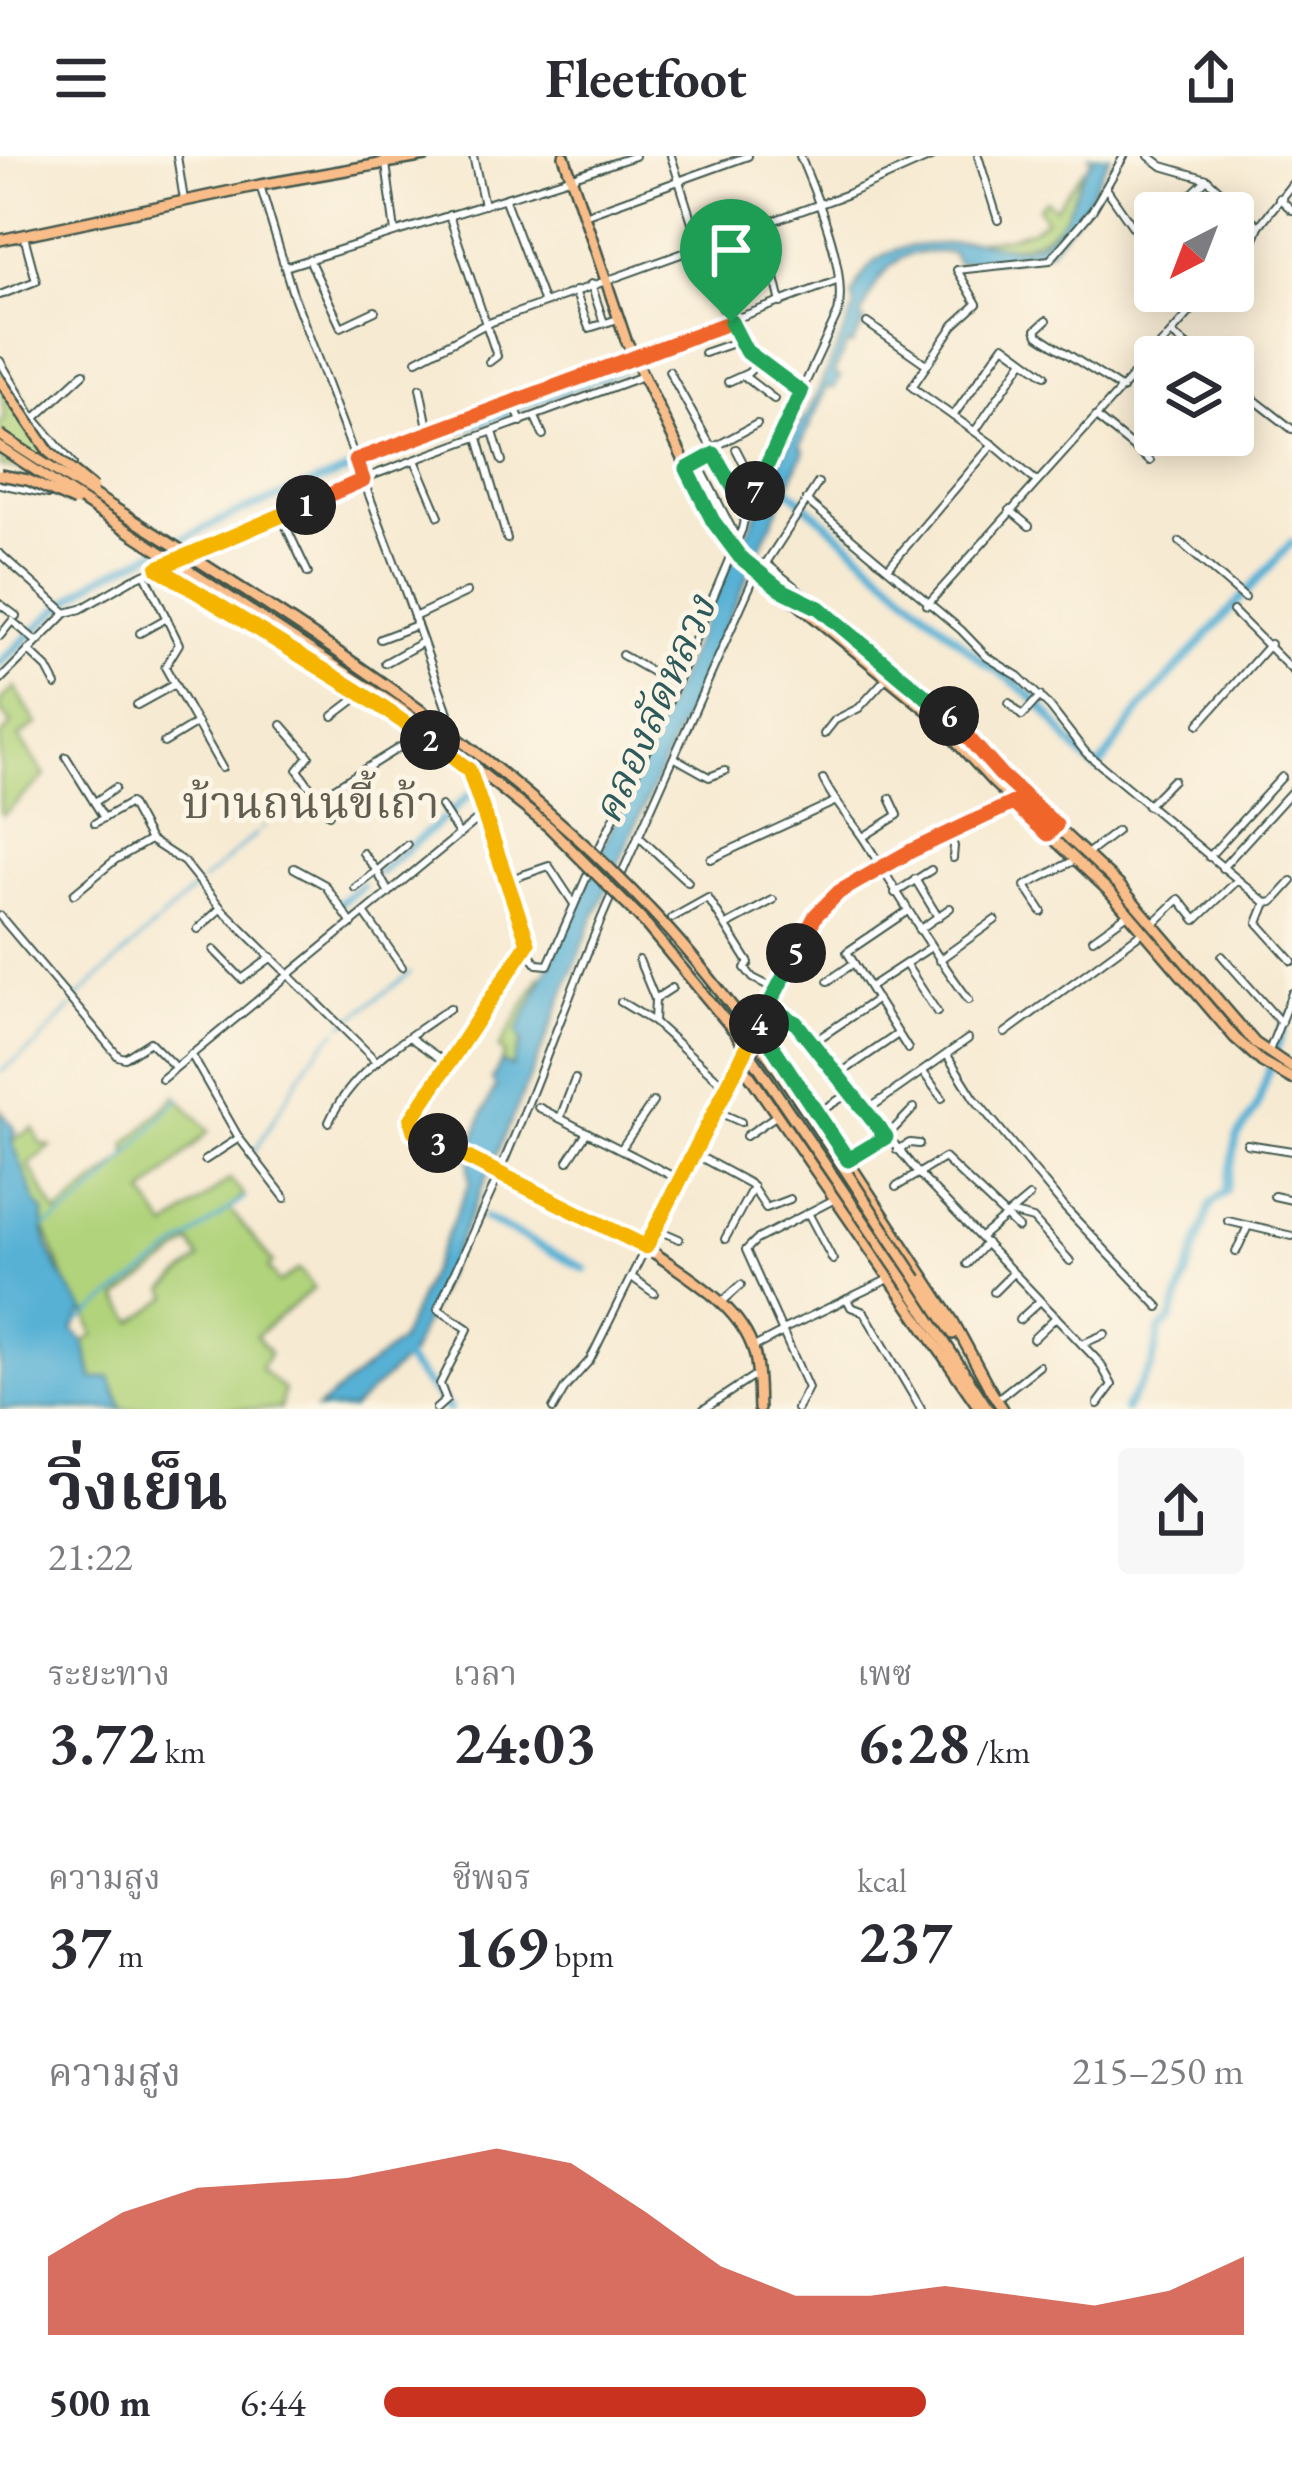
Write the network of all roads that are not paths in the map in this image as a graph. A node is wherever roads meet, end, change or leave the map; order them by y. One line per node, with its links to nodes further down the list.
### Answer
1 (177, 156): 23 (street)
2 (426, 156): 13 (main road)
3 (473, 156): 25 (street)
4 (564, 156): 14 (main road)
5 (635, 156): 14 (street)
6 (670, 156): 16 (street)
7 (748, 156): 16 (street)
8 (800, 156): 24 (street)
9 (978, 156): 29 (street)
10 (1124, 156): 19 (street)
11 (1149, 156): 15 (street)
12 (927, 158): 24 (street)
13 (385, 160): 18 (main road); 32 (street)
14 (576, 176): 21 (street); 28 (main road)
15 (1207, 179): 20 (street); 30 (street)
16 (679, 181): 28 (street); 36 (street)
17 (1292, 184): 22 (street)
18 (260, 185): 23 (main road); 39 (street)
19 (1106, 188): 31 (street); 65 (street)
20 (1194, 192)
21 (505, 198): 25 (street); 45 (street)
22 (1279, 198): 26 (street); 30 (street)
23 (184, 200): 33 (main road)
24 (819, 204): 36 (street); 41 (street)
25 (484, 205): 27 (street)
26 (1292, 210)
27 (448, 215): 32 (street); 54 (street)
28 (584, 215): 40 (main road)
29 (998, 220)
30 (1259, 226): 34 (street)
31 (1134, 228)
32 (395, 232): 37 (street)
33 (23, 235): 35 (main road); 44 (street)
34 (1254, 239)
35 (0, 240)
36 (701, 246): 40 (street); 51 (street)
37 (310, 259): 39 (street); 47 (street)
38 (771, 261): 46 (street)
39 (284, 267): 96 (street)
40 (603, 280): 42 (street); 49 (main road)
41 (839, 280): 46 (street); 75 (street)
42 (591, 284): 43 (street); 52 (street)
43 (575, 290): 45 (street); 52 (street)
44 (0, 295)
45 (544, 303): 54 (street)
46 (782, 303): 51 (street)
47 (375, 311)
48 (1190, 312): 55 (street)
49 (618, 319): 52 (street); 59 (main road)
50 (1046, 321): 74 (street)
51 (731, 322): 57 (street); 59 (street)
52 (604, 323)
53 (867, 323): 65 (street)
54 (486, 324): 60 (street); 63 (street)
55 (1172, 334): 56 (street); 74 (street)
56 (1175, 336)
57 (739, 341): 58 (street); 64 (street)
58 (704, 352)
59 (633, 356): 69 (main road); 78 (street)
60 (417, 360)
61 (1024, 360): 68 (street); 79 (street); 86 (street)
62 (0, 361): 82 (street)
63 (489, 362)
64 (759, 362): 70 (street); 75 (street)
65 (926, 364): 79 (street)
66 (669, 371): 95 (street)
67 (84, 373): 82 (street)
68 (1045, 375)
69 (643, 376): 80 (street); 100 (main road)
70 (744, 376): 72 (street); 76 (street)
71 (0, 380): 113 (main road, bridge)
72 (728, 382)
73 (420, 388): 88 (street)
74 (1122, 389): 81 (street)
75 (801, 392): 108 (street)
76 (775, 398)
77 (1254, 399): 85 (street)
78 (515, 405): 83 (street); 88 (street)
79 (953, 416): 86 (street)
80 (535, 417): 83 (street); 90 (street)
81 (1096, 417): 99 (street); 103 (street)
82 (34, 419): 105 (street)
83 (521, 422): 87 (street)
84 (757, 424): 95 (street)
85 (1292, 429)
86 (975, 430): 92 (street)
87 (493, 432): 91 (street); 98 (street)
88 (429, 433): 96 (street)
89 (0, 435): 113 (main road, bridge)
90 (543, 435)
91 (478, 438): 97 (street); 114 (street)
92 (993, 444): 103 (street); 121 (street)
93 (0, 447): 116 (main road, bridge)
94 (736, 448): 106 (street)
95 (712, 452): 100 (street); 106 (street)
96 (356, 460): 102 (street)
97 (415, 460): 102 (street); 111 (street)
98 (502, 461)
99 (1150, 461)
100 (692, 466): 115 (street); 124 (main road, bridge)
101 (0, 475): 116 (main road, bridge)
102 (363, 480): 110 (street); 135 (street)
103 (1036, 481): 109 (street)
104 (818, 483): 107 (street)
105 (0, 484)
106 (740, 499): 108 (street)
107 (804, 504): 119 (street); 121 (street)
108 (746, 510): 115 (street)
109 (1010, 510): 112 (street); 128 (street)
110 (281, 516): 120 (street); 122 (street)
111 (439, 516)
112 (1030, 526)
113 (151, 530): 332 (main road, bridge)
114 (507, 539)
115 (737, 539): 150 (street)
116 (142, 541): 332 (main road, bridge)
117 (1180, 542): 126 (street)
118 (0, 554): 131 (street)
119 (766, 563): 130 (street); 163 (street)
120 (158, 568): 123 (street); 151 (street)
121 (888, 568): 128 (street)
122 (308, 572)
123 (145, 574): 131 (street); 133 (street)
124 (780, 589): 130 (main road); 146 (main road)
125 (467, 592): 135 (street)
126 (1243, 596)
127 (0, 604): 134 (street)
128 (927, 605): 152 (street)
129 (23, 608): 134 (street)
130 (819, 608): 174 (main road)
131 (62, 610): 138 (street)
132 (1233, 611): 141 (street)
133 (167, 618): 137 (street); 148 (street)
134 (14, 619): 136 (street); 138 (street)
135 (415, 621): 139 (street); 140 (street)
136 (1, 632)
137 (140, 633)
138 (32, 637): 142 (street)
139 (380, 639)
140 (423, 642): 144 (street); 165 (street)
141 (1270, 644): 145 (street); 157 (street)
142 (28, 650): 147 (street); 149 (street)
143 (622, 655): 150 (street)
144 (385, 663)
145 (1292, 670)
146 (888, 676): 160 (street); 174 (main road)
147 (0, 680)
148 (175, 684): 154 (street); 156 (street)
149 (56, 685)
150 (675, 685): 211 (street)
151 (362, 694): 155 (street); 159 (street)
152 (1037, 700): 153 (street); 178 (street)
153 (1009, 703)
154 (137, 705)
155 (333, 716)
156 (197, 723): 161 (street); 164 (street)
157 (1199, 724)
158 (282, 725): 172 (street)
159 (421, 734): 165 (street); 172 (street)
160 (824, 734)
161 (164, 742)
162 (66, 757): 175 (street)
163 (674, 758): 166 (street); 186 (street)
164 (222, 768)
165 (469, 770): 180 (street)
166 (725, 771)
167 (1282, 777): 192 (street)
168 (823, 779): 176 (street)
169 (1173, 780): 178 (street)
170 (116, 788): 175 (street)
171 (1292, 791): 197 (street)
172 (318, 798): 179 (street)
173 (890, 798): 187 (street)
174 (1018, 799): 185 (main road); 191 (main road)
175 (95, 802): 181 (street)
176 (834, 802): 187 (street); 194 (street)
177 (441, 806): 184 (street)
178 (1148, 806): 192 (street)
179 (329, 814)
180 (484, 814): 184 (street); 201 (street)
181 (104, 818): 182 (street); 188 (street)
182 (94, 824)
183 (1117, 832): 191 (street)
184 (460, 834): 206 (street)
185 (948, 834): 193 (street); 196 (main road)
186 (638, 836): 204 (street); 304 (street)
187 (863, 837): 196 (street)
188 (150, 841): 208 (street); 212 (street)
189 (407, 845): 199 (street)
190 (363, 853): 199 (street)
191 (1082, 857): 214 (street); 216 (main road); 224 (main road)
192 (1209, 857): 197 (street)
193 (953, 858)
194 (711, 860)
195 (294, 868): 222 (street)
196 (881, 868): 207 (street); 243 (main road)
197 (1222, 868): 202 (street)
198 (931, 870): 200 (street)
199 (377, 871): 205 (street); 206 (street)
200 (915, 879): 207 (street); 219 (street)
201 (508, 880): 211 (street); 229 (street)
202 (1238, 880): 210 (street); 224 (street)
203 (1292, 881): 210 (street)
204 (688, 882)
205 (355, 888)
206 (389, 893): 217 (street)
207 (896, 893): 215 (street)
208 (74, 894)
209 (773, 900): 223 (street)
210 (1266, 903): 235 (street)
211 (574, 904): 229 (street)
212 (221, 908): 225 (street); 231 (street)
213 (950, 908): 219 (street)
214 (1042, 911)
215 (906, 912): 226 (street); 236 (street)
216 (1129, 913): 224 (main road); 227 (street)
217 (365, 914): 222 (street); 238 (street)
218 (0, 916): 267 (street)
219 (938, 917): 226 (street)
220 (672, 918): 223 (street)
221 (995, 920): 234 (street)
222 (352, 924): 239 (street)
223 (727, 925): 243 (street)
224 (1149, 928): 256 (street); 263 (main road)
225 (198, 929)
226 (919, 930): 228 (street)
227 (1093, 939)
228 (931, 947): 234 (street); 237 (street)
229 (525, 949): 266 (street)
230 (214, 950): 231 (street)
231 (272, 956): 239 (street)
232 (1222, 956): 254 (street)
233 (639, 959): 245 (street)
234 (939, 960): 247 (street)
235 (1292, 961)
236 (854, 963): 240 (street); 241 (street)
237 (905, 964): 241 (street); 251 (street)
238 (402, 968)
239 (290, 973): 261 (street); 265 (street)
240 (828, 981)
241 (869, 987): 246 (street)
242 (672, 988): 245 (street)
243 (777, 990): 249 (main road)
244 (1292, 993): 254 (street)
245 (655, 999): 253 (street)
246 (877, 999): 255 (street); 259 (street)
247 (969, 1000)
248 (621, 1002): 253 (street)
249 (768, 1006): 252 (main road); 259 (street)
250 (450, 1008): 257 (street)
251 (937, 1012)
252 (761, 1020): 264 (main road); 269 (main road)
253 (655, 1022): 277 (street)
254 (1281, 1023): 263 (street)
255 (898, 1034): 260 (street); 272 (street)
256 (1005, 1034)
257 (409, 1037): 265 (street); 266 (street)
258 (968, 1039): 262 (street)
259 (812, 1042): 272 (street)
260 (908, 1049)
261 (191, 1054): 267 (street); 293 (street)
262 (947, 1054): 270 (street); 339 (street)
263 (1265, 1056): 268 (main road); 273 (main road)
264 (739, 1060): 271 (main road); 277 (main road)
265 (376, 1061): 288 (street)
266 (448, 1064): 304 (street)
267 (175, 1067): 274 (street)
268 (1292, 1068)
269 (789, 1071): 271 (main road); 301 (main road)
270 (922, 1072): 279 (street); 285 (street)
271 (750, 1075): 276 (main road)
272 (838, 1075): 278 (street)
273 (1292, 1078)
274 (161, 1079)
275 (574, 1079): 287 (street)
276 (758, 1087): 277 (main road); 286 (main road)
277 (723, 1092): 284 (main road)
278 (851, 1092): 282 (street); 285 (street)
279 (942, 1098)
280 (653, 1102): 296 (street)
281 (538, 1107): 287 (street)
282 (827, 1107)
283 (914, 1108): 292 (street)
284 (714, 1111): 289 (street); 299 (main road)
285 (866, 1111): 292 (street)
286 (777, 1115): 291 (street); 312 (main road)
287 (560, 1118): 290 (street)
288 (328, 1122)
289 (741, 1123)
290 (587, 1132): 296 (street); 302 (street)
291 (746, 1136)
292 (886, 1137): 297 (street); 301 (street)
293 (239, 1138): 300 (street); 310 (street)
294 (919, 1144): 297 (street)
295 (1247, 1144): 298 (street)
296 (622, 1149): 305 (street)
297 (897, 1150): 303 (street)
298 (1292, 1151)
299 (694, 1153): 305 (main road); 307 (street)
300 (205, 1160)
301 (848, 1160): 349 (main road)
302 (568, 1161)
303 (916, 1172): 306 (street); 315 (street); 323 (street)
304 (499, 1173): 324 (street); 351 (street)
305 (680, 1180): 319 (main road)
306 (896, 1186)
307 (753, 1187): 311 (street); 322 (street)
308 (1274, 1196): 313 (street)
309 (1029, 1197): 315 (street)
310 (285, 1198)
311 (790, 1199)
312 (835, 1199): 314 (street); 331 (main road)
313 (1292, 1200)
314 (808, 1213): 326 (street); 342 (street)
315 (1008, 1214): 318 (street); 323 (street); 327 (street)
316 (1228, 1221): 317 (street)
317 (1248, 1226): 320 (street); 325 (street)
318 (1018, 1228)
319 (656, 1229): 321 (street); 324 (main road)
320 (1292, 1237)
321 (679, 1239)
322 (725, 1240)
323 (983, 1240): 328 (street); 329 (street)
324 (646, 1247): 330 (street); 338 (main road)
325 (1236, 1252)
326 (833, 1260)
327 (1070, 1261)
328 (967, 1264)
329 (1013, 1272): 334 (street); 337 (street)
330 (632, 1276): 335 (street); 352 (street)
331 (890, 1279): 336 (street); 357 (main road)
332 (912, 1282): 349 (main road); 357 (main road)
333 (741, 1285): 338 (street)
334 (994, 1292)
335 (654, 1293)
336 (847, 1299): 342 (street); 356 (street)
337 (1040, 1301): 340 (street); 341 (street)
338 (721, 1303): 346 (main road)
339 (1159, 1307)
340 (1056, 1317): 344 (street); 345 (street)
341 (1019, 1320)
342 (782, 1331): 346 (street); 355 (street)
343 (1106, 1334): 345 (street)
344 (1033, 1339)
345 (1082, 1344): 350 (street)
346 (753, 1348): 348 (main road)
347 (1039, 1366): 349 (street)
348 (758, 1374): 353 (street); 354 (main road)
349 (997, 1401)
350 (1098, 1404)
351 (440, 1406)
352 (553, 1409)
353 (704, 1409)
354 (759, 1409)
355 (797, 1409)
356 (921, 1409)
357 (984, 1409)

